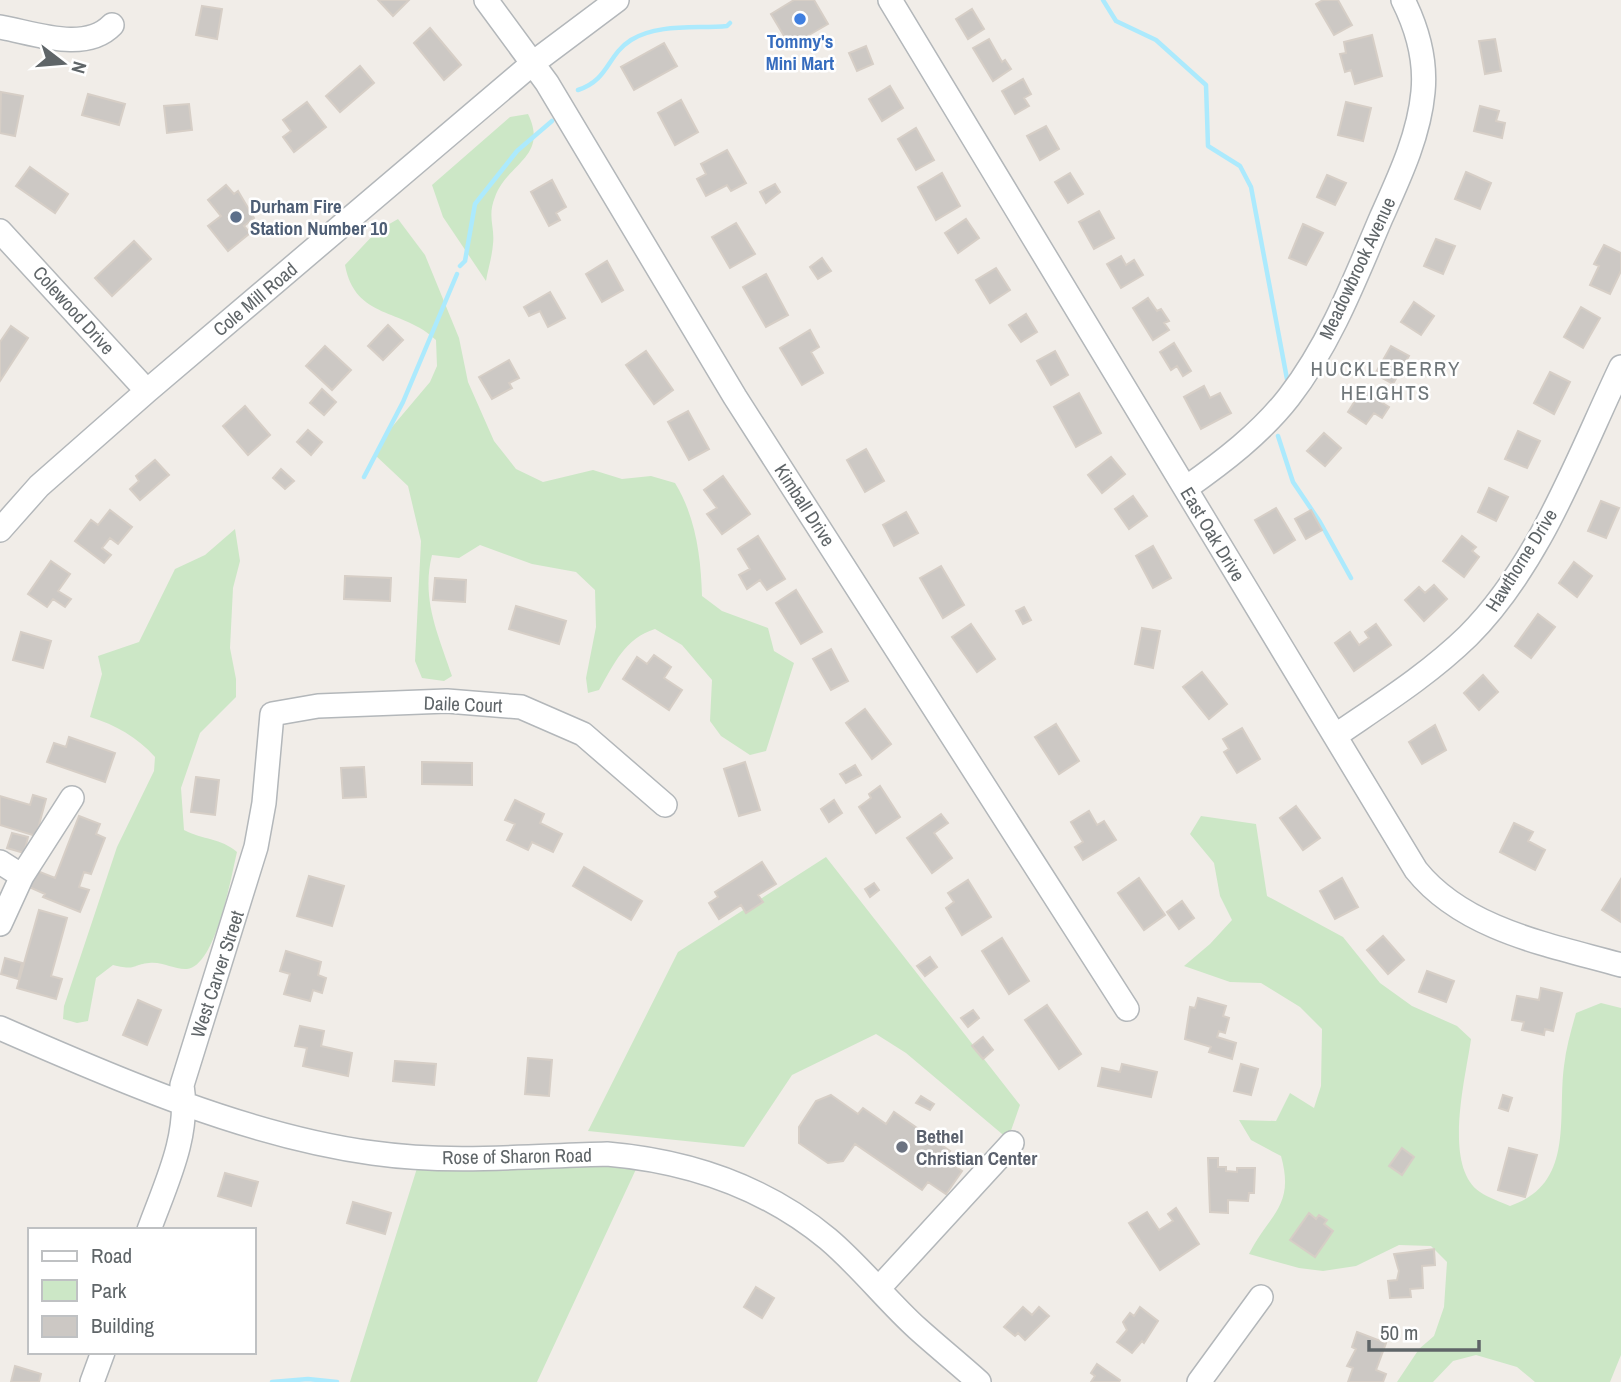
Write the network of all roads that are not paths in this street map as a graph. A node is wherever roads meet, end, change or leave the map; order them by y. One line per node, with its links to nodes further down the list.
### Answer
1 (486, 0): 7 (street, Kimball Drive)
2 (617, 0): 7 (street, Cole Mill Road)
3 (890, 0): 11 (street, East Oak Drive)
4 (1403, 0): 11 (street, Meadowbrook Avenue)
5 (112, 25): 6 (street)
6 (0, 27)
7 (533, 63): 10 (street, Cole Mill Road); 21 (street, Kimball Drive)
8 (0, 231): 10 (street, Colewood Drive)
9 (1621, 367): 14 (street, Hawthorne Drive)
10 (147, 391): 12 (street, Cole Mill Road)
11 (1186, 488): 14 (street, East Oak Drive)
12 (0, 530)
13 (272, 714): 16 (street, Daile Court); 23 (street, West Carver Street)
14 (1335, 736): 20 (street, East Oak Drive)
15 (72, 798): 18 (street)
16 (664, 805)
17 (0, 862): 18 (street)
18 (23, 876): 19 (street)
19 (0, 924)
20 (1621, 965)
21 (1127, 1009)
22 (0, 1028): 23 (street, Rose of Sharon Road)
23 (185, 1102): 25 (street, West Carver Street); 26 (street, Rose of Sharon Road)
24 (1012, 1143): 26 (street)
25 (150, 1228)
26 (879, 1288): 30 (street, Rose of Sharon Road)
27 (1261, 1297): 31 (street)
28 (102, 1354): 29 (street)
29 (92, 1382)
30 (979, 1382)
31 (1199, 1382)

